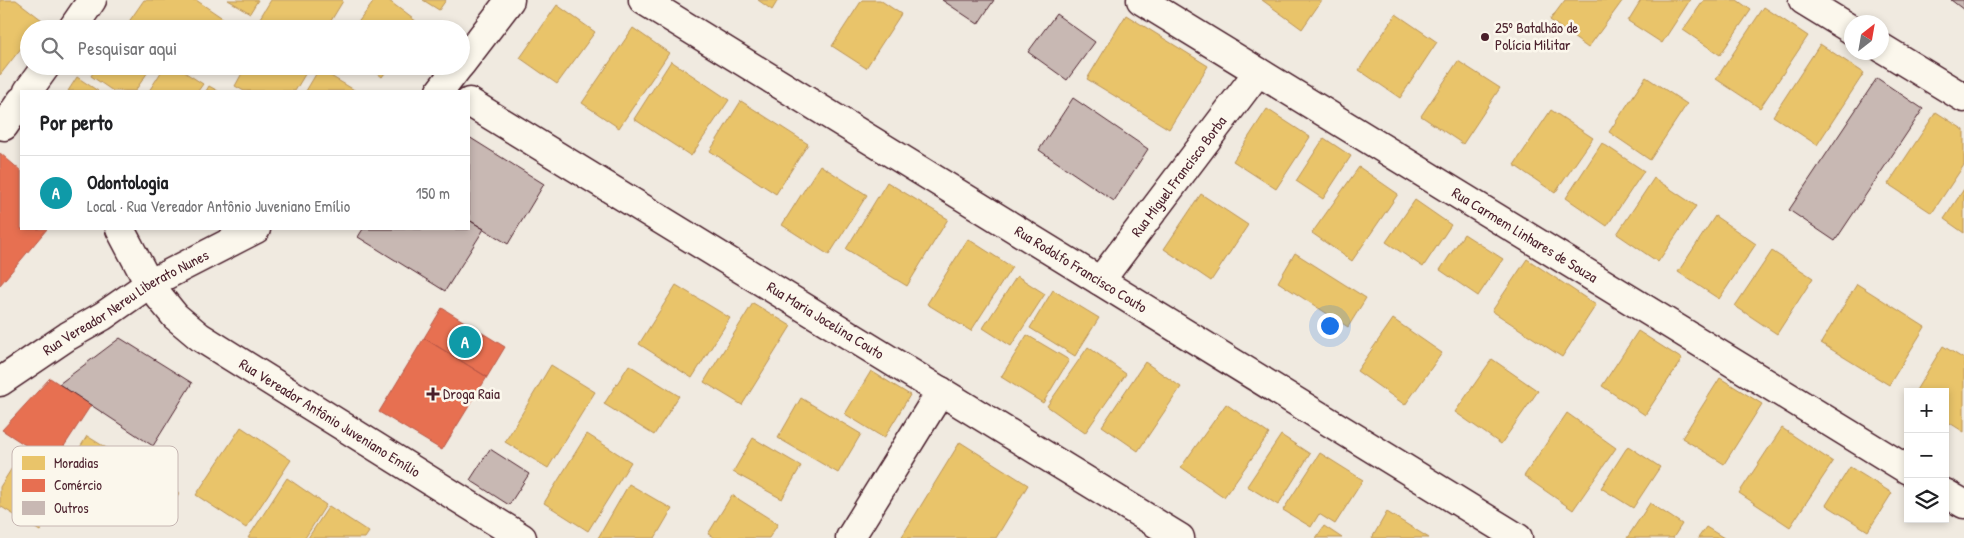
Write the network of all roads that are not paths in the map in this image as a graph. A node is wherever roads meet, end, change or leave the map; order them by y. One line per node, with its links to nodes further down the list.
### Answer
1 (92, 0): 6 (street)
2 (510, 0): 9 (street)
3 (643, 0): 19 (street, Rua Rodolfo Francisco Couto)
4 (1141, 0): 10 (street, Rua Carmem Linhares de Souza)
5 (1803, 0): 7 (street)
6 (78, 20)
7 (1844, 25)
8 (1889, 52): 13 (street)
9 (470, 54)
10 (1258, 72): 19 (street, Rua Miguel Francisco Borba); 23 (street, Rua Carmem Linhares de Souza)
11 (40, 75): 12 (street)
12 (29, 90)
13 (1964, 98)
14 (20, 103): 16 (street)
15 (470, 103): 22 (street, Rua Maria Jocelina Couto)
16 (8, 130)
17 (121, 230): 20 (street, Rua Vereador Antônio Juveniano Emílio)
18 (254, 230): 20 (street, Rua Vereador Nereu Liberato Nunes)
19 (1100, 281): 29 (street, Rua Rodolfo Francisco Couto)
20 (149, 284): 21 (street, Rua Vereador Nereu Liberato Nunes); 26 (street, Rua Vereador Antônio Juveniano Emílio)
21 (0, 382)
22 (941, 392): 27 (street); 28 (street, Rua Maria Jocelina Couto)
23 (1904, 468)
24 (1949, 495): 25 (street)
25 (1964, 504)
26 (522, 538)
27 (850, 538)
28 (1180, 538)
29 (1518, 538)

